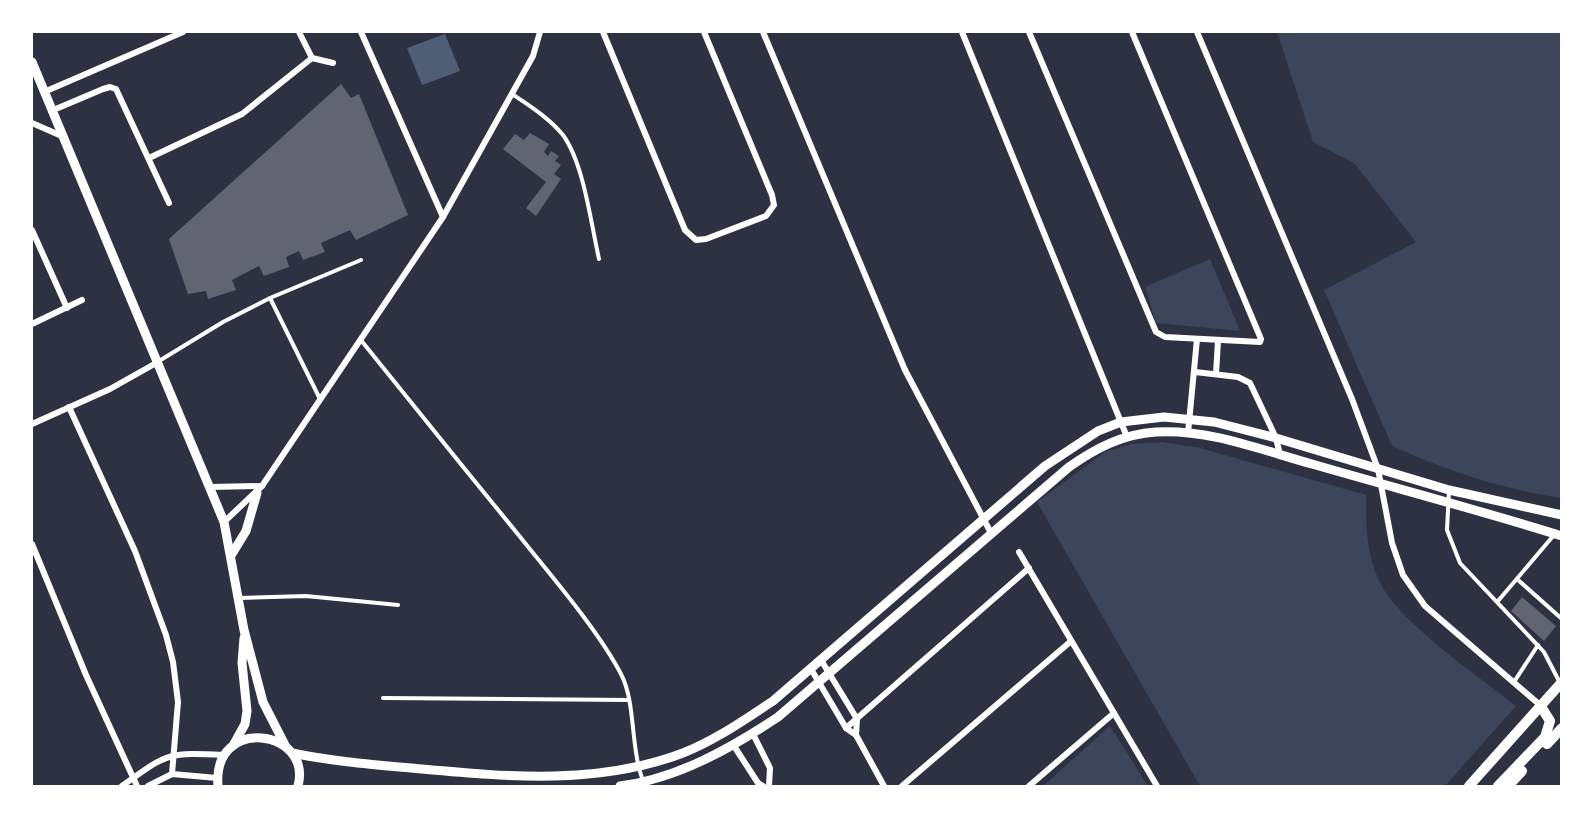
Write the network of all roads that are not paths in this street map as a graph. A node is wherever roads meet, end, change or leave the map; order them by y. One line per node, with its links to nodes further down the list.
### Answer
1 (183, 32): 15 (street)
2 (299, 32): 12 (street)
3 (361, 32): 22 (street)
4 (540, 32): 16 (street)
5 (603, 32): 6 (street)
6 (704, 32)
7 (763, 32): 52 (street)
8 (962, 32): 39 (street)
9 (1029, 32): 31 (street)
10 (1132, 32): 32 (street)
11 (1197, 32): 45 (street)
12 (312, 58): 14 (street); 20 (street)
13 (32, 62): 15 (street)
14 (333, 63)
15 (44, 92): 17 (street)
16 (512, 94): 22 (street); 24 (lane)
17 (51, 111): 19 (street); 20 (street)
18 (32, 123): 19 (street)
19 (64, 137): 33 (street)
20 (149, 158): 21 (street)
21 (169, 202)
22 (443, 217): 30 (street)
23 (32, 230): 28 (street)
24 (599, 259)
25 (361, 260): 26 (lane)
26 (270, 298): 33 (lane); 36 (lane)
27 (82, 300): 28 (street)
28 (68, 308): 29 (street)
29 (32, 324)
30 (360, 339): 36 (street); 75 (lane)
31 (1197, 339): 32 (street); 34 (street)
32 (1218, 340): 35 (street)
33 (158, 362): 37 (street); 47 (street)
34 (1195, 372): 35 (street); 38 (street)
35 (1216, 374): 43 (street)
36 (320, 399): 48 (street)
37 (69, 407): 40 (street); 86 (street)
38 (1191, 418): 39 (street); 41 (street); 43 (street)
39 (1121, 423): 42 (street); 52 (street)
40 (32, 424)
41 (1188, 433): 42 (street); 44 (street)
42 (1127, 437): 54 (street)
43 (1276, 438): 44 (street); 45 (street)
44 (1280, 456): 46 (street)
45 (1377, 469): 46 (street); 49 (street)
46 (1380, 483): 50 (street); 72 (street)
47 (210, 487): 48 (street); 53 (street)
48 (260, 489): 53 (street); 58 (street)
49 (1449, 490): 50 (lane); 51 (street)
50 (1447, 503): 55 (street); 62 (lane)
51 (1562, 515)
52 (981, 519): 54 (street); 68 (street)
53 (224, 522): 58 (street)
54 (991, 533): 70 (street)
55 (1558, 535): 60 (lane)
56 (32, 544): 90 (street)
57 (1019, 552): 59 (street)
58 (232, 554): 61 (street)
59 (1029, 568): 66 (street); 78 (street)
60 (1517, 579): 62 (lane); 64 (lane)
61 (239, 598): 63 (lane); 65 (street)
62 (1498, 601): 67 (lane)
63 (399, 605)
64 (1562, 619)
65 (244, 630): 83 (street); 85 (street)
66 (1070, 642): 77 (street); 101 (street)
67 (1538, 645): 72 (lane); 73 (lane)
68 (821, 660): 69 (street); 70 (street)
69 (811, 669): 71 (street); 88 (street)
70 (830, 673): 71 (street); 78 (street)
71 (820, 681): 79 (street); 81 (street)
72 (1514, 682): 76 (street)
73 (1561, 683): 76 (main road)
74 (383, 698): 75 (lane)
75 (629, 700): 88 (lane)
76 (1540, 705): 104 (main road); 105 (main road)
77 (1114, 713): 102 (street); 103 (street)
78 (857, 719): 79 (street); 82 (street)
79 (846, 728): 82 (street)
80 (1562, 728): 106 (main road)
81 (753, 734): 84 (street); 99 (street)
82 (856, 735): 100 (street)
83 (234, 745): 85 (street); 87 (street)
84 (734, 746): 91 (street); 98 (street)
85 (289, 750): 88 (street); 96 (street)
86 (172, 753): 87 (street); 89 (street); 90 (street)
87 (224, 755): 92 (street)
88 (638, 766): 91 (lane)
89 (171, 774): 92 (street); 95 (street)
90 (132, 779): 93 (street); 94 (street)
91 (643, 781): 97 (street)
92 (218, 782)
93 (122, 786)
94 (137, 786)
95 (148, 786)
96 (298, 786)
97 (620, 786)
98 (763, 786)
99 (769, 786)
100 (884, 786)
101 (902, 786)
102 (1029, 786)
103 (1157, 786)
104 (1469, 786)
105 (1498, 786)
106 (1508, 786)

